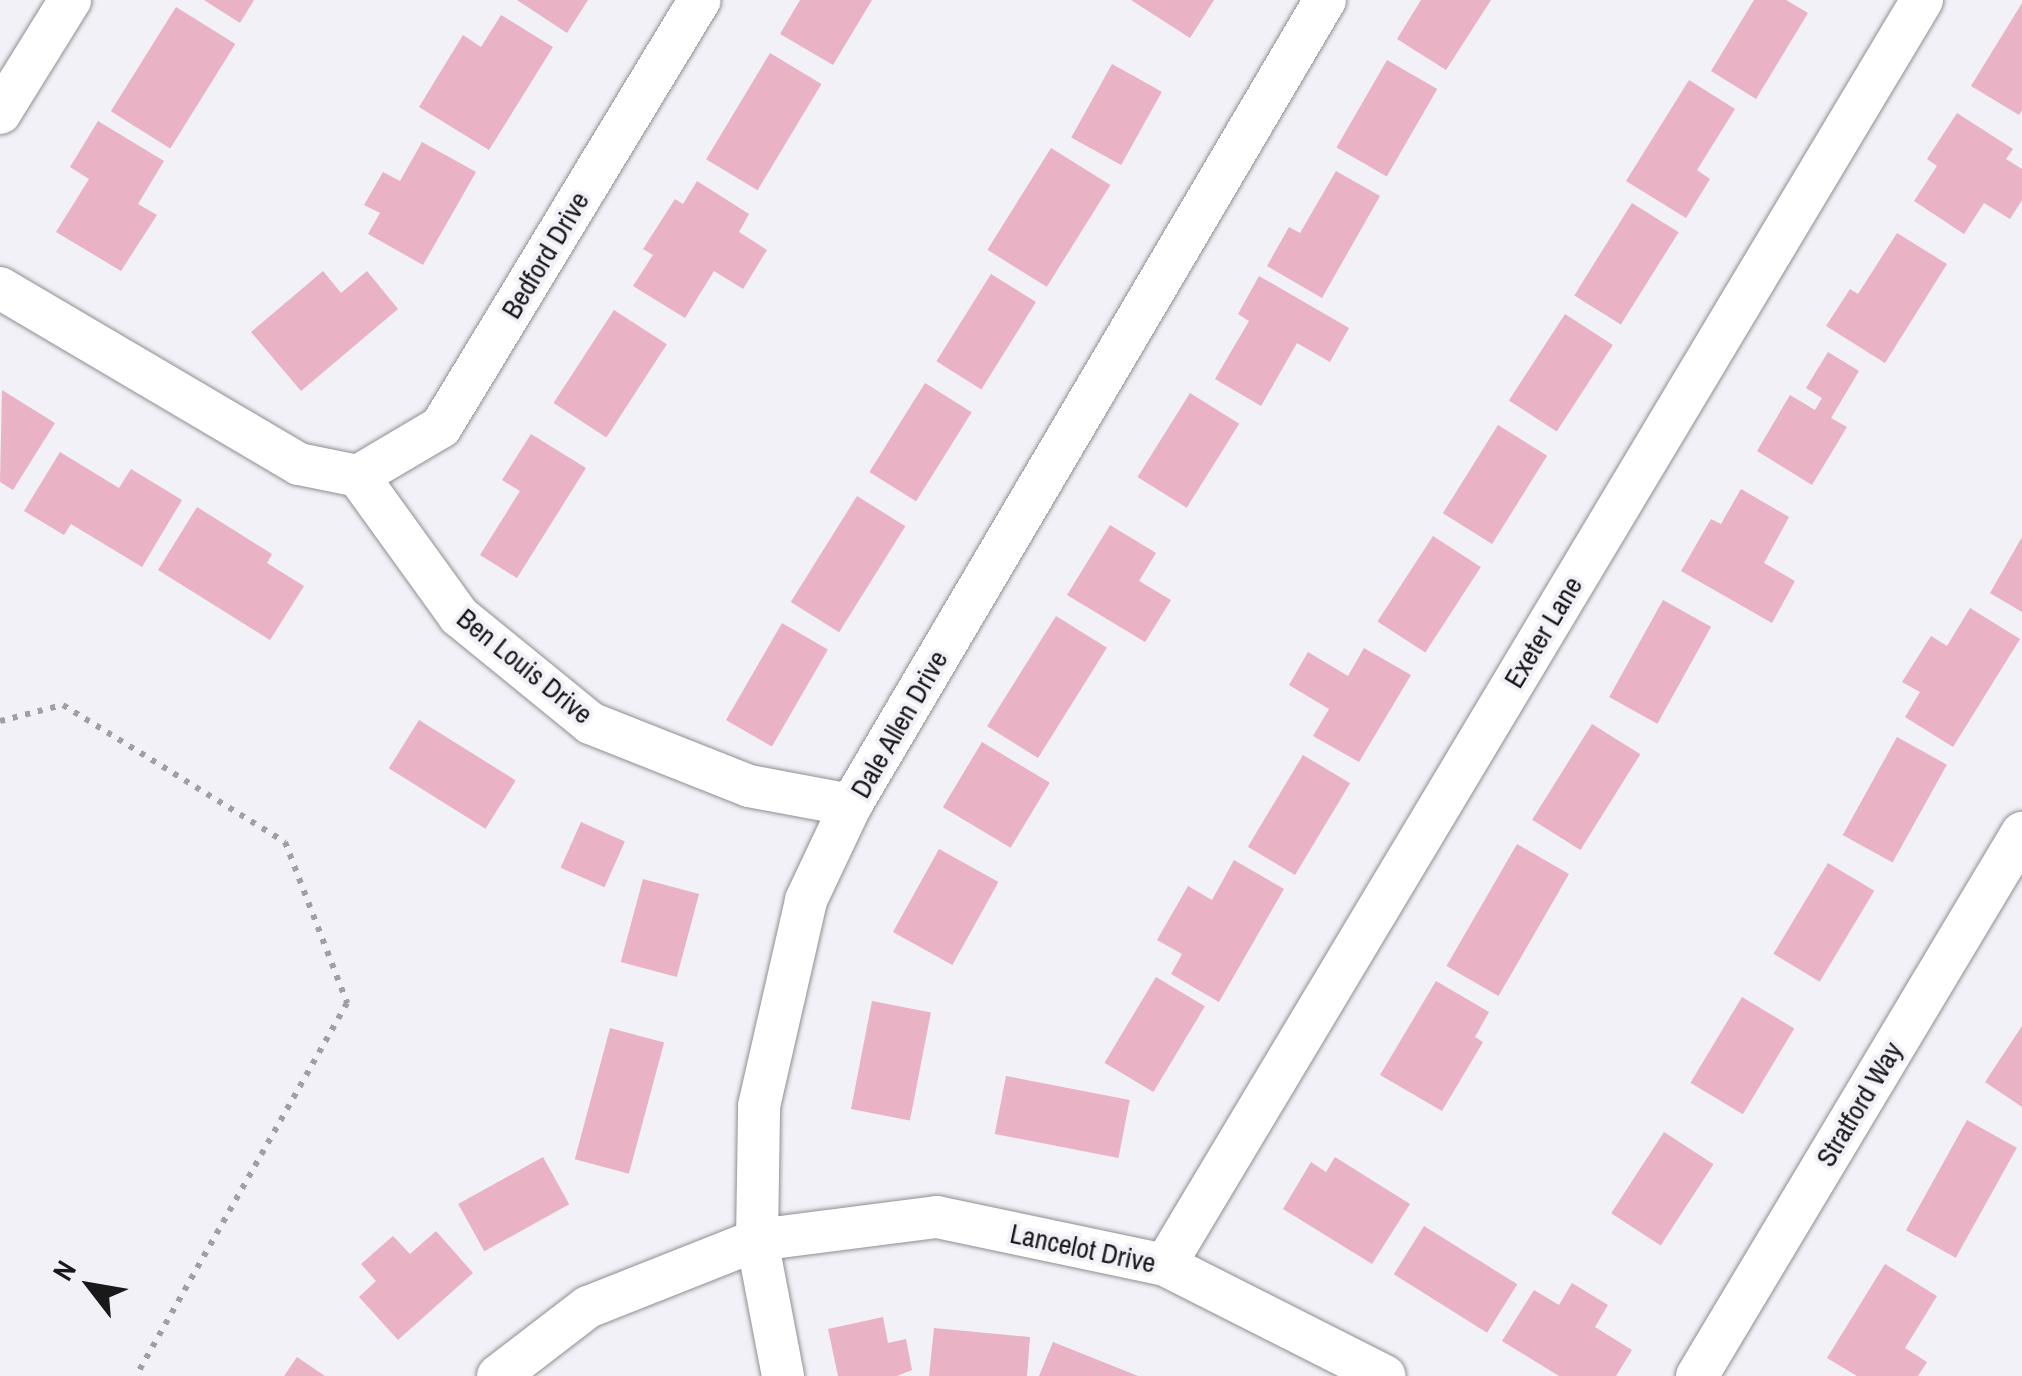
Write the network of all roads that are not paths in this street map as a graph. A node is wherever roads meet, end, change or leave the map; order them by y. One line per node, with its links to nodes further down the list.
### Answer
1 (70, 0): 5 (street)
2 (700, 0): 7 (street, Bedford Drive)
3 (1325, 0): 8 (street, Dale Allen Drive)
4 (1922, 0): 11 (street, Exeter Lane)
5 (0, 113)
6 (0, 288): 7 (street)
7 (358, 476): 8 (street, Ben Louis Drive)
8 (851, 805): 10 (street, Dale Allen Drive)
9 (2022, 833): 15 (street, Stratford Way)
10 (757, 1240): 11 (street, Lancelot Drive); 12 (street); 13 (street, Dale Allen Drive)
11 (1165, 1265): 14 (street, Lancelot Drive)
12 (498, 1376)
13 (782, 1376)
14 (1386, 1376)
15 (1697, 1376)

